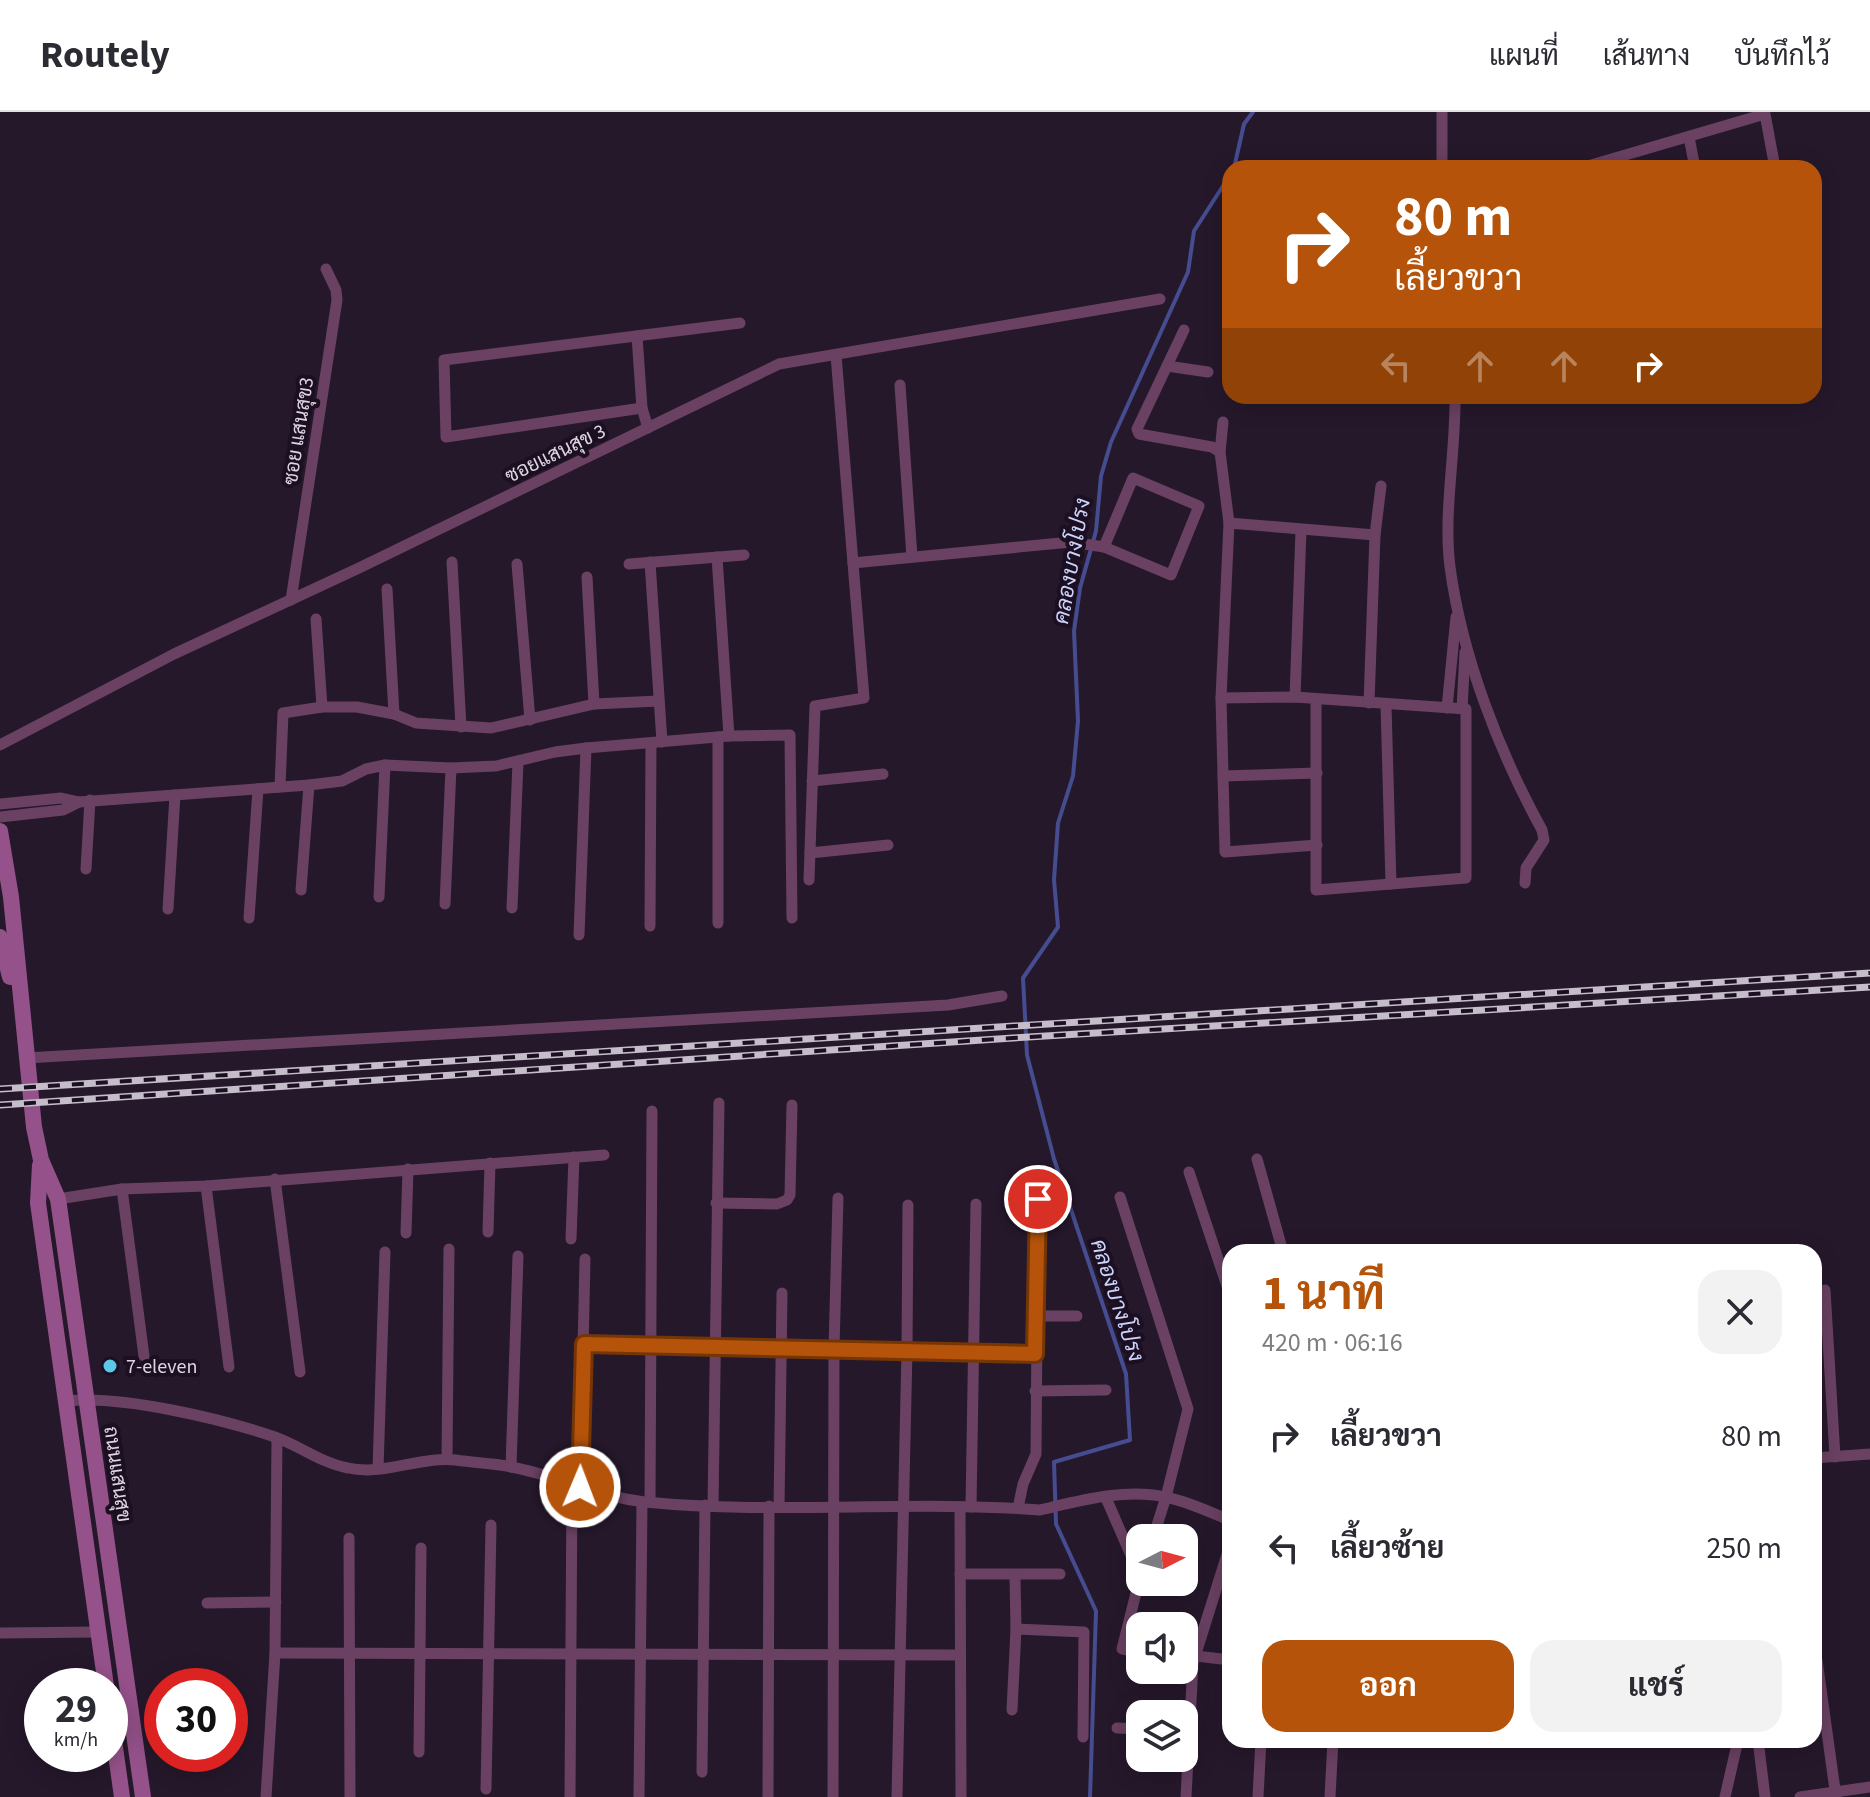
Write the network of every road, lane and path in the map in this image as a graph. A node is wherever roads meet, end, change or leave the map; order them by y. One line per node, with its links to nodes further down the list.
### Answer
1 (1442, 112): 3 (street)
2 (1689, 137): 4 (street); 5 (street); 6 (street)
3 (1442, 160)
4 (1626, 160)
5 (1693, 160)
6 (1774, 160)
7 (326, 269): 36 (street, ซอย แสนสุข3)
8 (1160, 299): 12 (street, ซอยแสนสุข 3)
9 (740, 323): 11 (street)
10 (1184, 330): 13 (street)
11 (637, 336): 17 (street); 17 (street)
12 (836, 355): 19 (street, ซอยแสนสุข 3); 31 (street)
13 (1167, 366): 14 (street); 20 (street)
14 (1208, 372)
15 (900, 385): 28 (street)
16 (1455, 404): 37 (street)
17 (642, 408): 19 (street)
18 (1223, 422): 20 (street)
19 (648, 428): 36 (street, ซอยแสนสุข 3)
20 (1220, 452): 22 (street)
21 (1381, 486): 24 (street)
22 (1229, 523): 23 (street); 41 (street)
23 (1301, 530): 24 (street); 40 (street)
24 (1375, 535): 44 (street)
25 (1102, 547): 25 (street); 28 (street)
26 (744, 555): 27 (street)
27 (717, 557): 30 (street); 53 (street)
28 (912, 557): 31 (street)
29 (452, 562): 52 (street)
30 (650, 562): 33 (street); 43 (street)
31 (853, 563): 63 (street)
32 (517, 564): 51 (street)
33 (629, 564)
34 (587, 577): 45 (street)
35 (387, 589): 50 (street)
36 (291, 600): 55 (street, ซอยแสนสุข 3)
37 (1457, 603): 39 (street); 48 (street)
38 (316, 619): 47 (street)
39 (1465, 640): 49 (street); 77 (street)
40 (1295, 697): 41 (street); 42 (street)
41 (1221, 698): 62 (street)
42 (1316, 699): 44 (street); 60 (street)
43 (659, 701): 45 (street); 54 (street)
44 (1369, 703): 46 (street)
45 (594, 704): 51 (street)
46 (1386, 705): 48 (street); 78 (street)
47 (322, 707): 50 (street); 65 (street)
48 (1447, 708): 49 (street)
49 (1462, 709): 78 (street)
50 (394, 714): 52 (street)
51 (530, 720): 52 (street)
52 (461, 727)
53 (723, 736): 54 (street); 85 (street); 86 (street)
54 (657, 742): 56 (street); 87 (street)
55 (0, 745)
56 (586, 748): 57 (street); 88 (street)
57 (518, 762): 59 (street); 82 (street)
58 (385, 765): 59 (street); 64 (street); 80 (street)
59 (451, 768): 81 (street)
60 (1317, 773): 62 (street); 73 (street)
61 (883, 774): 63 (street)
62 (1223, 776): 73 (street)
63 (812, 781): 74 (street)
64 (309, 785): 65 (street); 79 (street)
65 (280, 787): 66 (street)
66 (258, 789): 67 (street); 84 (street)
67 (175, 795): 68 (street); 83 (street)
68 (85, 801): 69 (street); 70 (street); 75 (street)
69 (0, 804)
70 (0, 817)
71 (0, 831): 91 (main road, ถนนแสนสุข)
72 (888, 845): 74 (street)
73 (1317, 845): 78 (street)
74 (810, 853): 76 (street)
75 (86, 869)
76 (809, 880)
77 (1525, 883)
78 (1391, 884)
79 (301, 890)
80 (379, 897)
81 (445, 904)
82 (512, 908)
83 (168, 909)
84 (249, 918)
85 (792, 918)
86 (718, 923)
87 (650, 926)
88 (579, 935)
89 (0, 937): 91 (main road, ถนนแสนสุข)
90 (1002, 996): 92 (street)
91 (25, 1033): 92 (main road, ถนนแสนสุข)
92 (26, 1058): 99 (main road, ถนนแสนสุข)
93 (719, 1103): 110 (street)
94 (792, 1105): 110 (street)
95 (652, 1111): 127 (street)
96 (604, 1155): 97 (street)
97 (574, 1157): 100 (street); 115 (street)
98 (1257, 1159): 116 (street)
99 (41, 1160): 108 (main road, ถนนแสนสุข); 140 (main road, ถนนแสนสุข)
100 (490, 1163): 101 (street); 113 (street)
101 (408, 1169): 103 (street); 114 (street)
102 (1189, 1172): 121 (street)
103 (275, 1179): 104 (street); 136 (street)
104 (206, 1186): 105 (street); 135 (street)
105 (122, 1189): 108 (street); 134 (street)
106 (1120, 1197): 149 (street)
107 (838, 1198): 129 (street)
108 (58, 1199): 139 (main road, ถนนแสนสุข)
109 (1038, 1199): 124 (street)
110 (716, 1203): 128 (street)
111 (976, 1204): 132 (street)
112 (908, 1205): 131 (street)
113 (488, 1232)
114 (406, 1233)
115 (571, 1239)
116 (1281, 1244)
117 (449, 1249): 145 (street)
118 (385, 1252): 147 (street)
119 (518, 1256): 146 (street)
120 (585, 1259): 126 (street)
121 (1222, 1271)
122 (1825, 1290): 143 (street)
123 (782, 1293): 130 (street)
124 (1036, 1316): 125 (street); 133 (street)
125 (1077, 1316)
126 (584, 1344): 127 (street); 148 (street)
127 (649, 1345): 128 (street); 151 (street)
128 (715, 1347): 130 (street); 152 (street)
129 (834, 1349): 130 (street); 131 (street); 154 (street)
130 (780, 1350): 153 (street)
131 (907, 1350): 132 (street); 155 (street)
132 (973, 1351): 133 (street); 156 (street)
133 (1035, 1354): 138 (street)
134 (144, 1356)
135 (229, 1367)
136 (300, 1372)
137 (1106, 1390): 138 (street)
138 (1035, 1391): 157 (street)
139 (88, 1399): 140 (street); 141 (street); 207 (main road, ถนนแสนสุข)
140 (67, 1401): 171 (main road, ถนนแสนสุข)
141 (277, 1438): 147 (street); 168 (street)
142 (1870, 1454): 143 (street)
143 (1835, 1457): 144 (street)
144 (1822, 1458)
145 (447, 1459): 146 (street); 147 (street)
146 (511, 1467): 148 (street)
147 (378, 1469)
148 (576, 1485): 151 (street); 180 (street)
149 (1166, 1497): 150 (street); 158 (street); 159 (street)
150 (1106, 1498): 157 (street); 162 (street)
151 (646, 1502): 152 (street); 181 (street)
152 (709, 1506): 153 (street); 182 (street)
153 (774, 1506): 154 (street); 183 (street)
154 (834, 1506): 155 (street); 184 (street)
155 (903, 1507): 156 (street); 185 (street)
156 (966, 1507): 157 (street); 165 (street)
157 (1018, 1508)
158 (1222, 1517)
159 (1157, 1524)
160 (491, 1525): 179 (street)
161 (349, 1538): 177 (street)
162 (1126, 1544)
163 (421, 1548): 178 (street)
164 (1222, 1569): 174 (street)
165 (960, 1574): 167 (street); 186 (street)
166 (1060, 1574): 167 (street)
167 (1015, 1576): 170 (street)
168 (276, 1602): 169 (street); 176 (street)
169 (207, 1603)
170 (1016, 1629): 191 (street); 194 (street)
171 (99, 1632): 172 (street); 189 (main road, ถนนแสนสุข)
172 (0, 1633)
173 (1126, 1633): 175 (street)
174 (1198, 1639)
175 (1126, 1650)
176 (275, 1653): 177 (street); 208 (street)
177 (349, 1653): 178 (street); 209 (street)
178 (420, 1653): 179 (street); 199 (street)
179 (488, 1654): 180 (street); 204 (street)
180 (569, 1654): 181 (street); 210 (street)
181 (642, 1654): 182 (street); 211 (street)
182 (703, 1654): 183 (street); 201 (street)
183 (769, 1655): 184 (street); 212 (street)
184 (833, 1655): 185 (street); 213 (street)
185 (899, 1655): 186 (street); 214 (street)
186 (960, 1655): 215 (street)
187 (1198, 1660): 188 (street)
188 (1222, 1660)
189 (104, 1668)
190 (1822, 1695): 205 (street)
191 (1012, 1710)
192 (1117, 1728): 193 (street)
193 (1126, 1728)
194 (1083, 1737)
195 (1261, 1748): 217 (street)
196 (1333, 1748): 218 (street)
197 (1736, 1748): 219 (street)
198 (1759, 1748): 220 (street)
199 (419, 1752)
200 (118, 1772): 206 (main road)
201 (702, 1772)
202 (1186, 1772): 216 (street)
203 (1870, 1787): 205 (street)
204 (486, 1789)
205 (1836, 1794): 221 (street)
206 (122, 1797)
207 (143, 1797)
208 (266, 1797)
209 (350, 1797)
210 (570, 1797)
211 (639, 1797)
212 (768, 1797)
213 (833, 1797)
214 (897, 1797)
215 (961, 1797)
216 (1186, 1797)
217 (1258, 1797)
218 (1330, 1797)
219 (1725, 1797)
220 (1765, 1797)
221 (1800, 1797)

